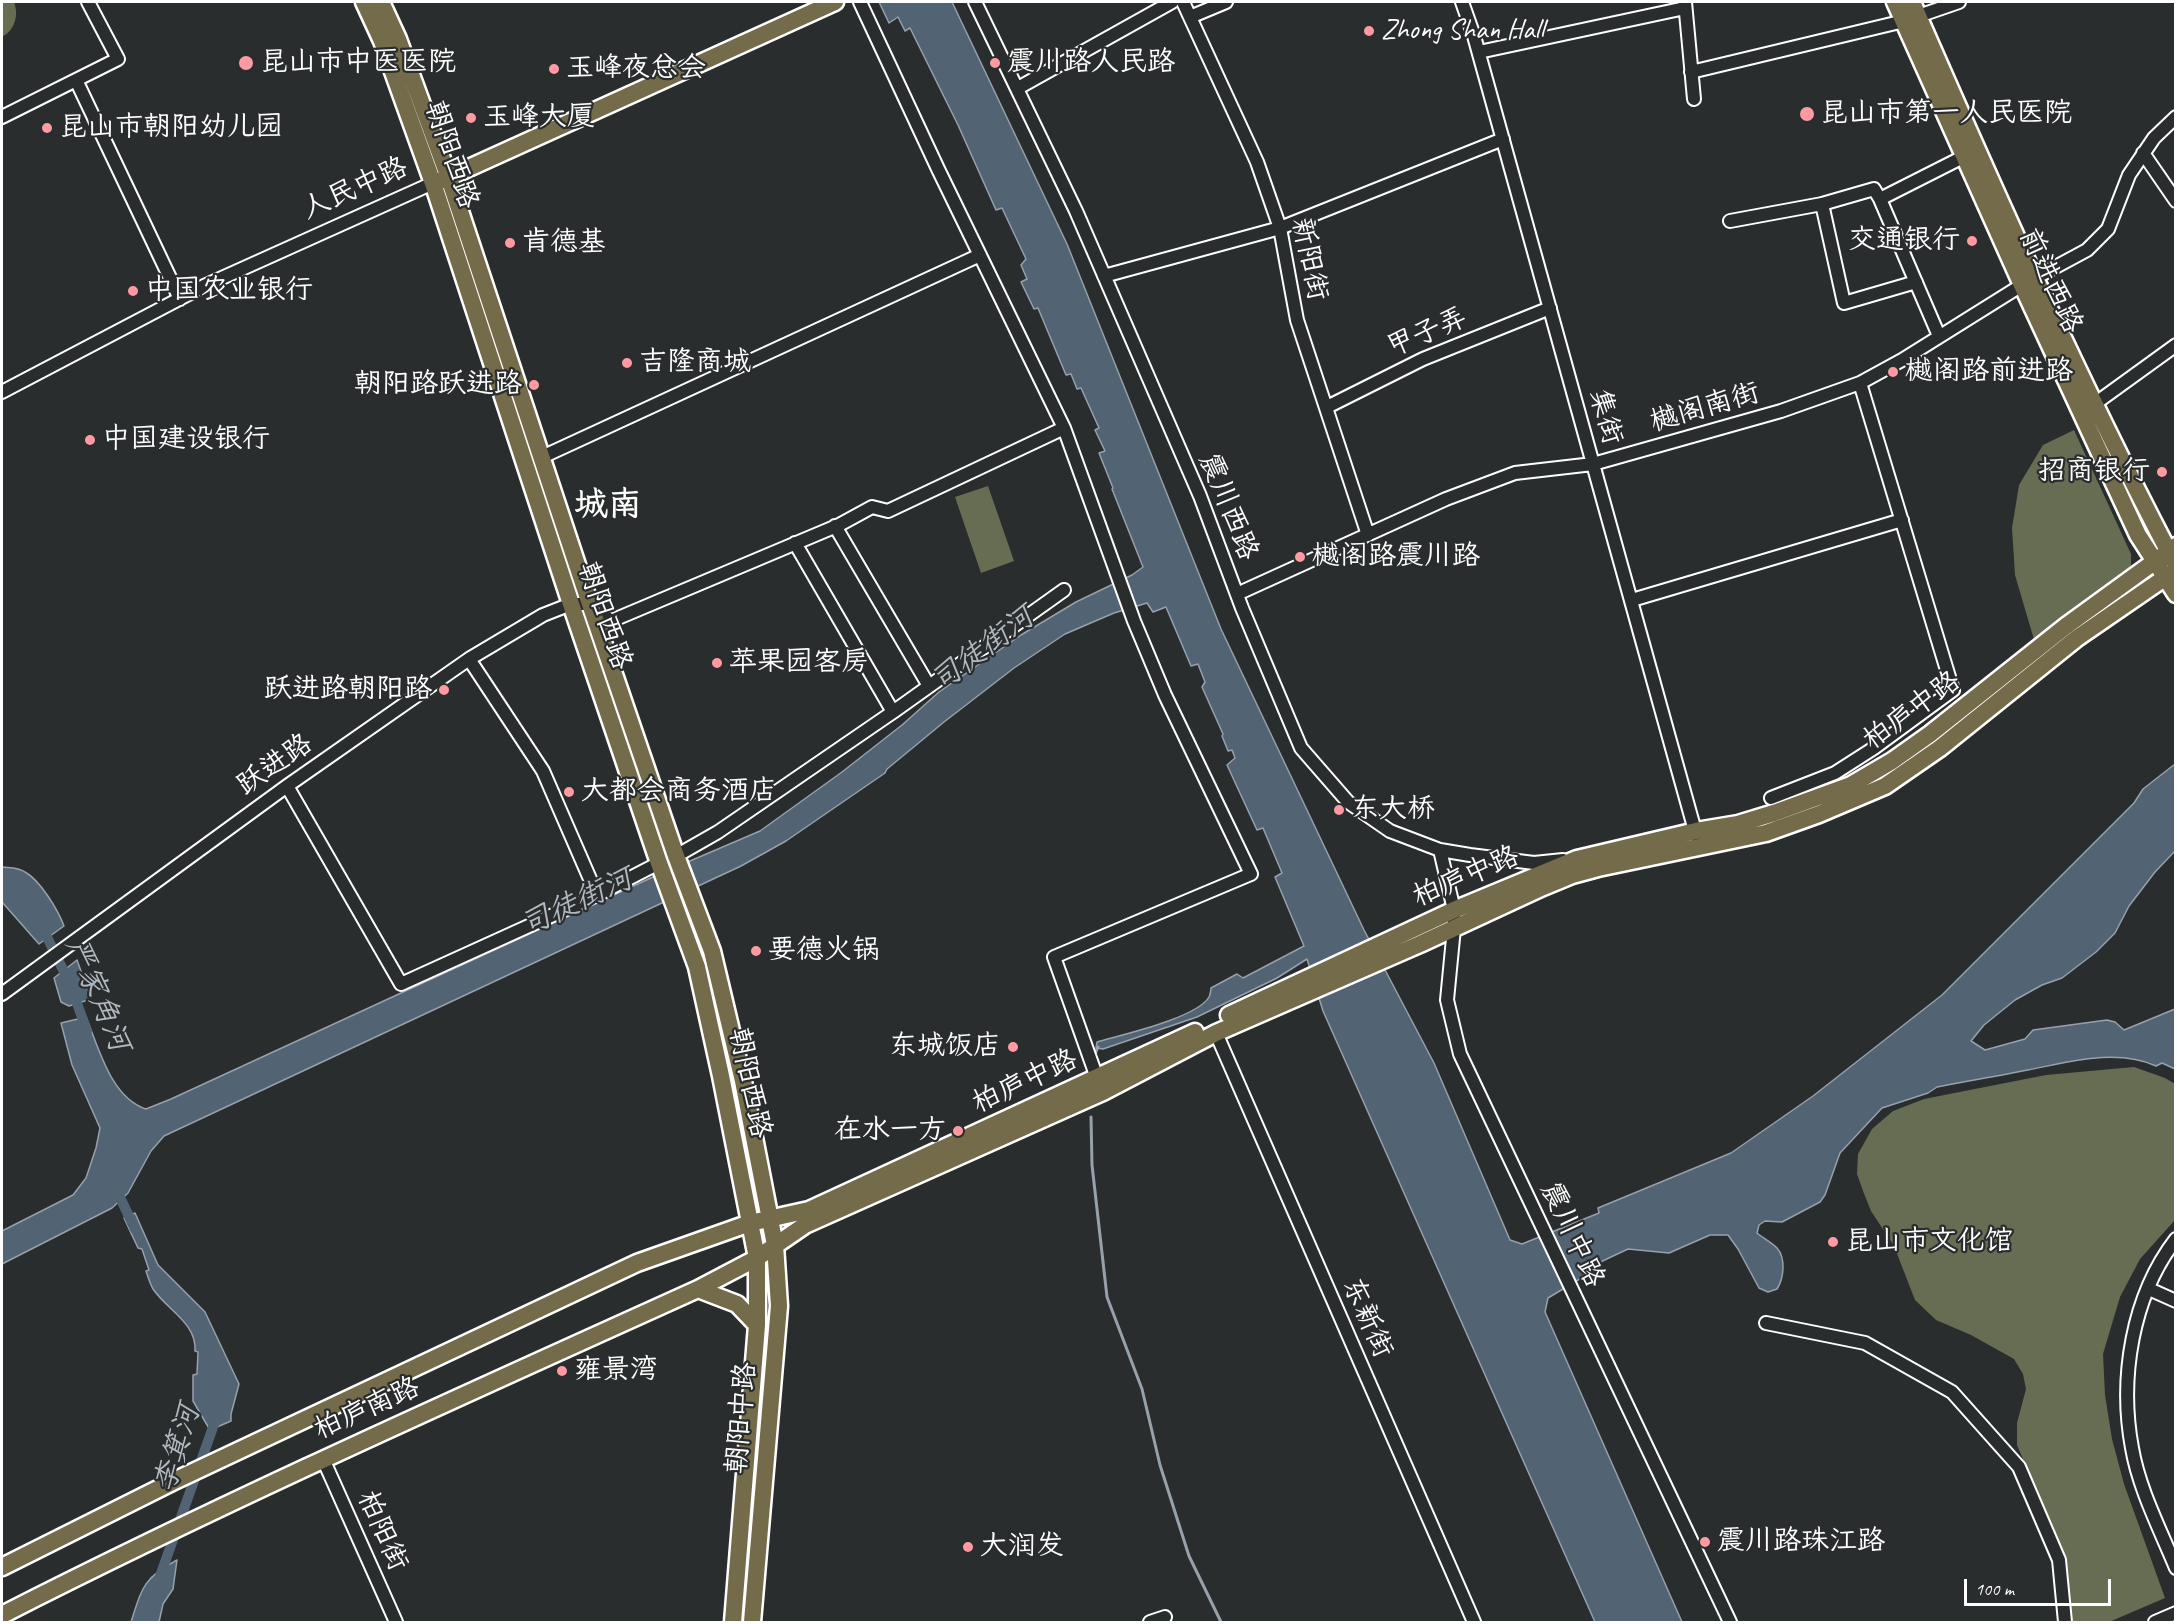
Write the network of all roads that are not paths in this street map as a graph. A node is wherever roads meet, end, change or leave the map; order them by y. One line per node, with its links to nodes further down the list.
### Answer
1 (88, 2): 18 (street)
2 (364, 2): 26 (main road, 朝阳西路)
3 (381, 2): 26 (main road, 朝阳西路)
4 (835, 2): 26 (main road, 人民中路)
5 (860, 2): 32 (street)
6 (975, 2): 19 (street, 震川西路)
7 (1172, 2): 19 (street)
8 (1183, 2): 15 (street, 新阳街)
9 (1226, 2): 15 (street)
10 (1462, 2): 16 (street, 集街)
11 (1895, 2): 14 (main road, 前进西路)
12 (1959, 2): 14 (street)
13 (1685, 5): 16 (street); 17 (street)
14 (1912, 13): 17 (street); 25 (main road, 前进西路); 35 (main road, 前进西路)
15 (1190, 17): 31 (street, 新阳街)
16 (1479, 52): 23 (street, 集街)
17 (1691, 72): 20 (street)
18 (76, 80): 21 (street); 36 (street)
19 (1018, 88): 33 (street, 震川西路)
20 (1694, 99)
21 (2, 117)
22 (2175, 117): 24 (street, 樾阁南街)
23 (1503, 139): 31 (street); 37 (street, 集街)
24 (2144, 153): 28 (street); 35 (street, 樾阁南街)
25 (1965, 156): 27 (street); 35 (main road, 前进西路)
26 (441, 181): 36 (street, 人民中路); 45 (main road, 朝阳西路); 56 (main road, 朝阳西路)
27 (1880, 199): 29 (street); 34 (street)
28 (2175, 201)
29 (1822, 204): 30 (street); 34 (street)
30 (1730, 221)
31 (1280, 228): 33 (street); 42 (street, 新阳街)
32 (980, 255): 44 (street); 45 (street)
33 (1104, 276): 53 (street, 震川西路)
34 (1916, 282): 38 (street)
35 (2029, 282): 38 (street, 樾阁南街); 43 (main road, 前进西路)
36 (180, 299): 41 (street, 人民中路)
37 (1550, 308): 42 (street, 甲子弄); 46 (street, 集街)
38 (1939, 336): 40 (street, 樾阁南街)
39 (2175, 345): 43 (street)
40 (1860, 382): 46 (street, 樾阁南街); 47 (street)
41 (2, 392)
42 (1327, 407): 49 (street, 新阳街)
43 (2088, 409): 51 (main road, 前进西路)
44 (1064, 428): 48 (street); 75 (street)
45 (542, 457): 57 (main road, 朝阳西路)
46 (1593, 464): 49 (street, 樾阁南街); 55 (street, 集街)
47 (1902, 520): 55 (street); 62 (street)
48 (835, 526): 50 (street); 59 (street)
49 (1368, 534): 53 (street, 樾阁南街)
50 (795, 543): 57 (street); 60 (street)
51 (2169, 562): 54 (main road, 前进西路); 63 (main road, 柏庐中路)
52 (1064, 590): 59 (street)
53 (1237, 594): 64 (street, 震川西路)
54 (2175, 594)
55 (1632, 600): 63 (street, 集街)
56 (571, 604): 57 (street, 跃进路); 58 (street, 跃进路); 67 (main road, 朝阳西路)
57 (590, 604): 66 (main road, 朝阳西路)
58 (470, 659): 61 (street, 跃进路); 68 (street)
59 (929, 686): 60 (street)
60 (893, 712): 66 (street)
61 (287, 786): 68 (street); 72 (street, 跃进路)
62 (1771, 798)
63 (1697, 839): 65 (main road, 柏庐中路); 70 (main road, 柏庐中路)
64 (1440, 850): 65 (street, 震川西路); 69 (street, 震川中路)
65 (1577, 859): 69 (main road, 柏庐中路)
66 (678, 860): 76 (main road, 朝阳西路)
67 (660, 867): 68 (street); 77 (main road, 朝阳西路)
68 (597, 895)
69 (1454, 910): 70 (street, 震川中路); 71 (main road, 柏庐中路)
70 (1454, 928): 71 (main road, 柏庐中路); 97 (street, 震川中路)
71 (1416, 937): 73 (main road, 柏庐中路)
72 (2, 994)
73 (1288, 995): 74 (main road, 柏庐中路); 75 (main road, 柏庐中路)
74 (1216, 1033): 79 (main road, 柏庐中路); 96 (street, 东新街)
75 (1097, 1078): 76 (main road, 柏庐中路)
76 (770, 1219): 77 (main road, 柏庐中路); 79 (main road, 朝阳中路)
77 (750, 1223): 80 (main road, 朝阳中路); 87 (main road, 柏庐南路)
78 (2175, 1239): 82 (street)
79 (775, 1245): 80 (main road, 柏庐中路); 94 (main road, 朝阳中路)
80 (757, 1258): 81 (main road, 柏庐南路); 85 (main road, 朝阳中路)
81 (698, 1289): 85 (main road); 86 (main road, 柏庐南路)
82 (2149, 1289): 83 (street); 88 (street)
83 (2175, 1301)
84 (1766, 1323): 98 (street)
85 (757, 1326): 93 (main road, 朝阳中路)
86 (323, 1459): 89 (main road, 柏庐南路); 92 (street, 柏阳街)
87 (2, 1567)
88 (2175, 1568)
89 (2, 1615)
90 (1165, 1617): 95 (street)
91 (2171, 1618): 99 (street)
92 (396, 1623)
93 (733, 1623)
94 (752, 1623)
95 (1150, 1623)
96 (1474, 1623)
97 (1730, 1623)
98 (2065, 1623)
99 (2155, 1623)

